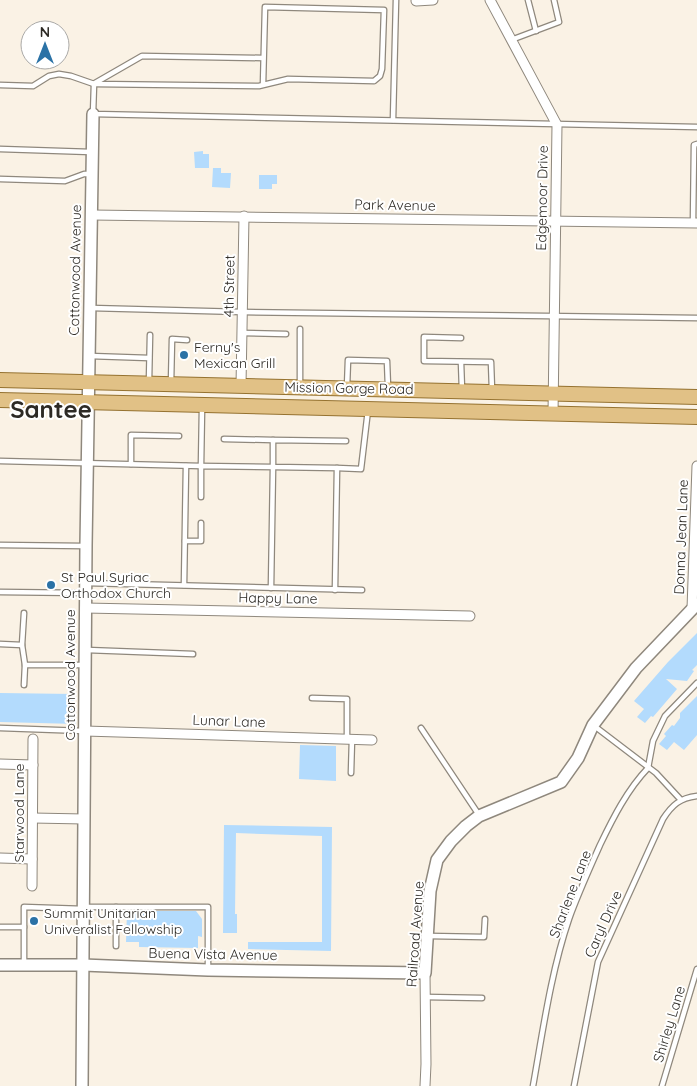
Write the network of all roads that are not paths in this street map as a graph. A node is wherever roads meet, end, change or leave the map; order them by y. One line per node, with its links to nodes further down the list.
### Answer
1 (396, 0): 14 (lane)
2 (433, 0): 6 (street)
3 (490, 0): 8 (street, Edgemoor Drive)
4 (528, 0): 7 (lane)
5 (554, 0): 7 (lane)
6 (416, 2)
7 (536, 31): 8 (lane)
8 (511, 40): 15 (street, Edgemoor Drive)
9 (264, 58): 10 (lane); 12 (lane); 12 (lane)
10 (94, 84): 11 (lane); 12 (lane); 13 (lane)
11 (0, 85)
12 (263, 85)
13 (93, 114): 14 (lane); 19 (street, Cottonwood Avenue)
14 (393, 120): 15 (lane)
15 (557, 125): 16 (lane); 24 (street, Edgemoor Drive)
16 (697, 127)
17 (697, 144): 25 (lane)
18 (0, 149): 19 (lane)
19 (93, 152): 20 (street, Cottonwood Avenue)
20 (92, 174): 21 (lane); 22 (street, Cottonwood Avenue)
21 (0, 179)
22 (92, 215): 23 (street, Park Avenue); 26 (street, Cottonwood Avenue)
23 (244, 216): 24 (street, Park Avenue); 27 (street, 4th Street)
24 (555, 222): 25 (street, Park Avenue); 28 (street, Edgemoor Drive)
25 (695, 223)
26 (90, 308): 27 (lane); 36 (street, Cottonwood Avenue)
27 (242, 312): 28 (lane); 31 (street, 4th Street)
28 (553, 316): 29 (lane); 49 (street, Edgemoor Drive)
29 (697, 318)
30 (300, 330): 44 (lane)
31 (242, 333): 32 (lane); 43 (street, 4th Street)
32 (286, 334)
33 (150, 336): 37 (lane)
34 (461, 338): 38 (lane)
35 (187, 340): 42 (lane)
36 (89, 356): 37 (lane); 40 (street, Cottonwood Avenue)
37 (149, 358): 41 (lane)
38 (461, 362): 47 (lane); 48 (lane)
39 (0, 380): 40 (main road, Mission Gorge Road)
40 (88, 383): 41 (main road, Mission Gorge Road); 52 (street, Cottonwood Avenue)
41 (149, 384): 42 (main road, Mission Gorge Road)
42 (171, 385): 43 (main road, Mission Gorge Road)
43 (241, 386): 44 (main road, Mission Gorge Road)
44 (300, 387): 45 (main road, Mission Gorge Road)
45 (346, 388): 46 (main road, Mission Gorge Road); 46 (lane)
46 (388, 389): 47 (main road, Mission Gorge Road)
47 (462, 391): 48 (main road, Mission Gorge Road)
48 (492, 391): 49 (main road, Mission Gorge Road)
49 (553, 392): 50 (main road, Mission Gorge Road); 55 (street, Edgemoor Drive)
50 (697, 397)
51 (0, 400): 52 (main road, Mission Gorge Road)
52 (88, 402): 53 (main road, Mission Gorge Road); 62 (street, Cottonwood Avenue)
53 (202, 405): 54 (main road, Mission Gorge Road); 65 (lane)
54 (368, 409): 55 (main road, Mission Gorge Road); 68 (lane)
55 (552, 414): 56 (main road, Mission Gorge Road)
56 (697, 417)
57 (179, 436): 63 (lane)
58 (224, 439): 59 (lane)
59 (273, 440): 60 (lane); 67 (lane)
60 (346, 441)
61 (0, 461): 62 (lane)
62 (87, 462): 63 (lane); 73 (street, Cottonwood Avenue)
63 (131, 464): 64 (lane)
64 (186, 466): 65 (lane); 71 (lane)
65 (200, 466): 67 (lane); 69 (lane)
66 (697, 466): 80 (street, Donna Jean Lane)
67 (273, 467): 68 (lane); 76 (lane)
68 (337, 468): 77 (lane)
69 (201, 497)
70 (201, 523): 71 (lane)
71 (185, 541): 74 (lane)
72 (0, 545): 73 (lane)
73 (86, 546): 75 (street, Cottonwood Avenue)
74 (184, 585): 75 (lane); 76 (lane)
75 (86, 588): 79 (lane); 81 (street, Cottonwood Avenue)
76 (271, 588): 77 (lane)
77 (335, 590): 78 (lane)
78 (362, 590)
79 (0, 592)
80 (694, 607): 93 (street, Railroad Avenue)
81 (85, 608): 83 (street, Happy Lane); 86 (street, Cottonwood Avenue)
82 (24, 613): 85 (lane)
83 (470, 616)
84 (0, 644): 85 (lane)
85 (22, 645): 88 (lane)
86 (85, 650): 87 (lane); 89 (street, Cottonwood Avenue)
87 (193, 654)
88 (25, 665): 89 (lane); 91 (lane)
89 (85, 665): 96 (street, Cottonwood Avenue)
90 (697, 683): 102 (lane)
91 (24, 685)
92 (312, 698): 98 (lane)
93 (593, 725): 102 (lane); 106 (street, Railroad Avenue)
94 (0, 728): 96 (lane)
95 (421, 728): 106 (lane)
96 (85, 731): 98 (street, Lunar Lane); 108 (street, Cottonwood Avenue)
97 (33, 739): 101 (street, Starwood Lane)
98 (349, 739): 99 (street, Lunar Lane); 103 (lane)
99 (372, 740)
100 (0, 764): 101 (street)
101 (33, 764): 107 (street, Starwood Lane)
102 (648, 768): 105 (lane); 129 (lane, Sharlene Lane)
103 (351, 773)
104 (697, 796): 105 (lane)
105 (681, 800): 130 (lane, Caryl Drive)
106 (479, 816): 117 (street, Railroad Avenue)
107 (32, 818): 108 (street); 110 (street, Starwood Lane)
108 (84, 818): 113 (street, Cottonwood Avenue)
109 (0, 858): 110 (street)
110 (32, 859): 111 (street, Starwood Lane)
111 (32, 886)
112 (116, 907): 113 (lane); 118 (lane); 123 (lane)
113 (84, 908): 116 (lane); 119 (street, Cottonwood Avenue)
114 (484, 919): 117 (lane)
115 (0, 926): 116 (lane)
116 (24, 927): 121 (lane)
117 (427, 936): 124 (street, Railroad Avenue)
118 (116, 946)
119 (83, 965): 121 (street, Buena Vista Avenue); 123 (street, Buena Vista Avenue); 127 (street, Cottonwood Avenue)
120 (0, 966): 121 (street, Buena Vista Avenue)
121 (24, 966)
122 (697, 968): 131 (lane, Shirley Lane)
123 (208, 970): 124 (street, Buena Vista Avenue)
124 (425, 973): 125 (street, Railroad Avenue)
125 (425, 997): 126 (lane); 128 (street, Railroad Avenue)
126 (482, 998)
127 (82, 1086)
128 (425, 1086)
129 (533, 1086)
130 (574, 1086)
131 (662, 1086)

